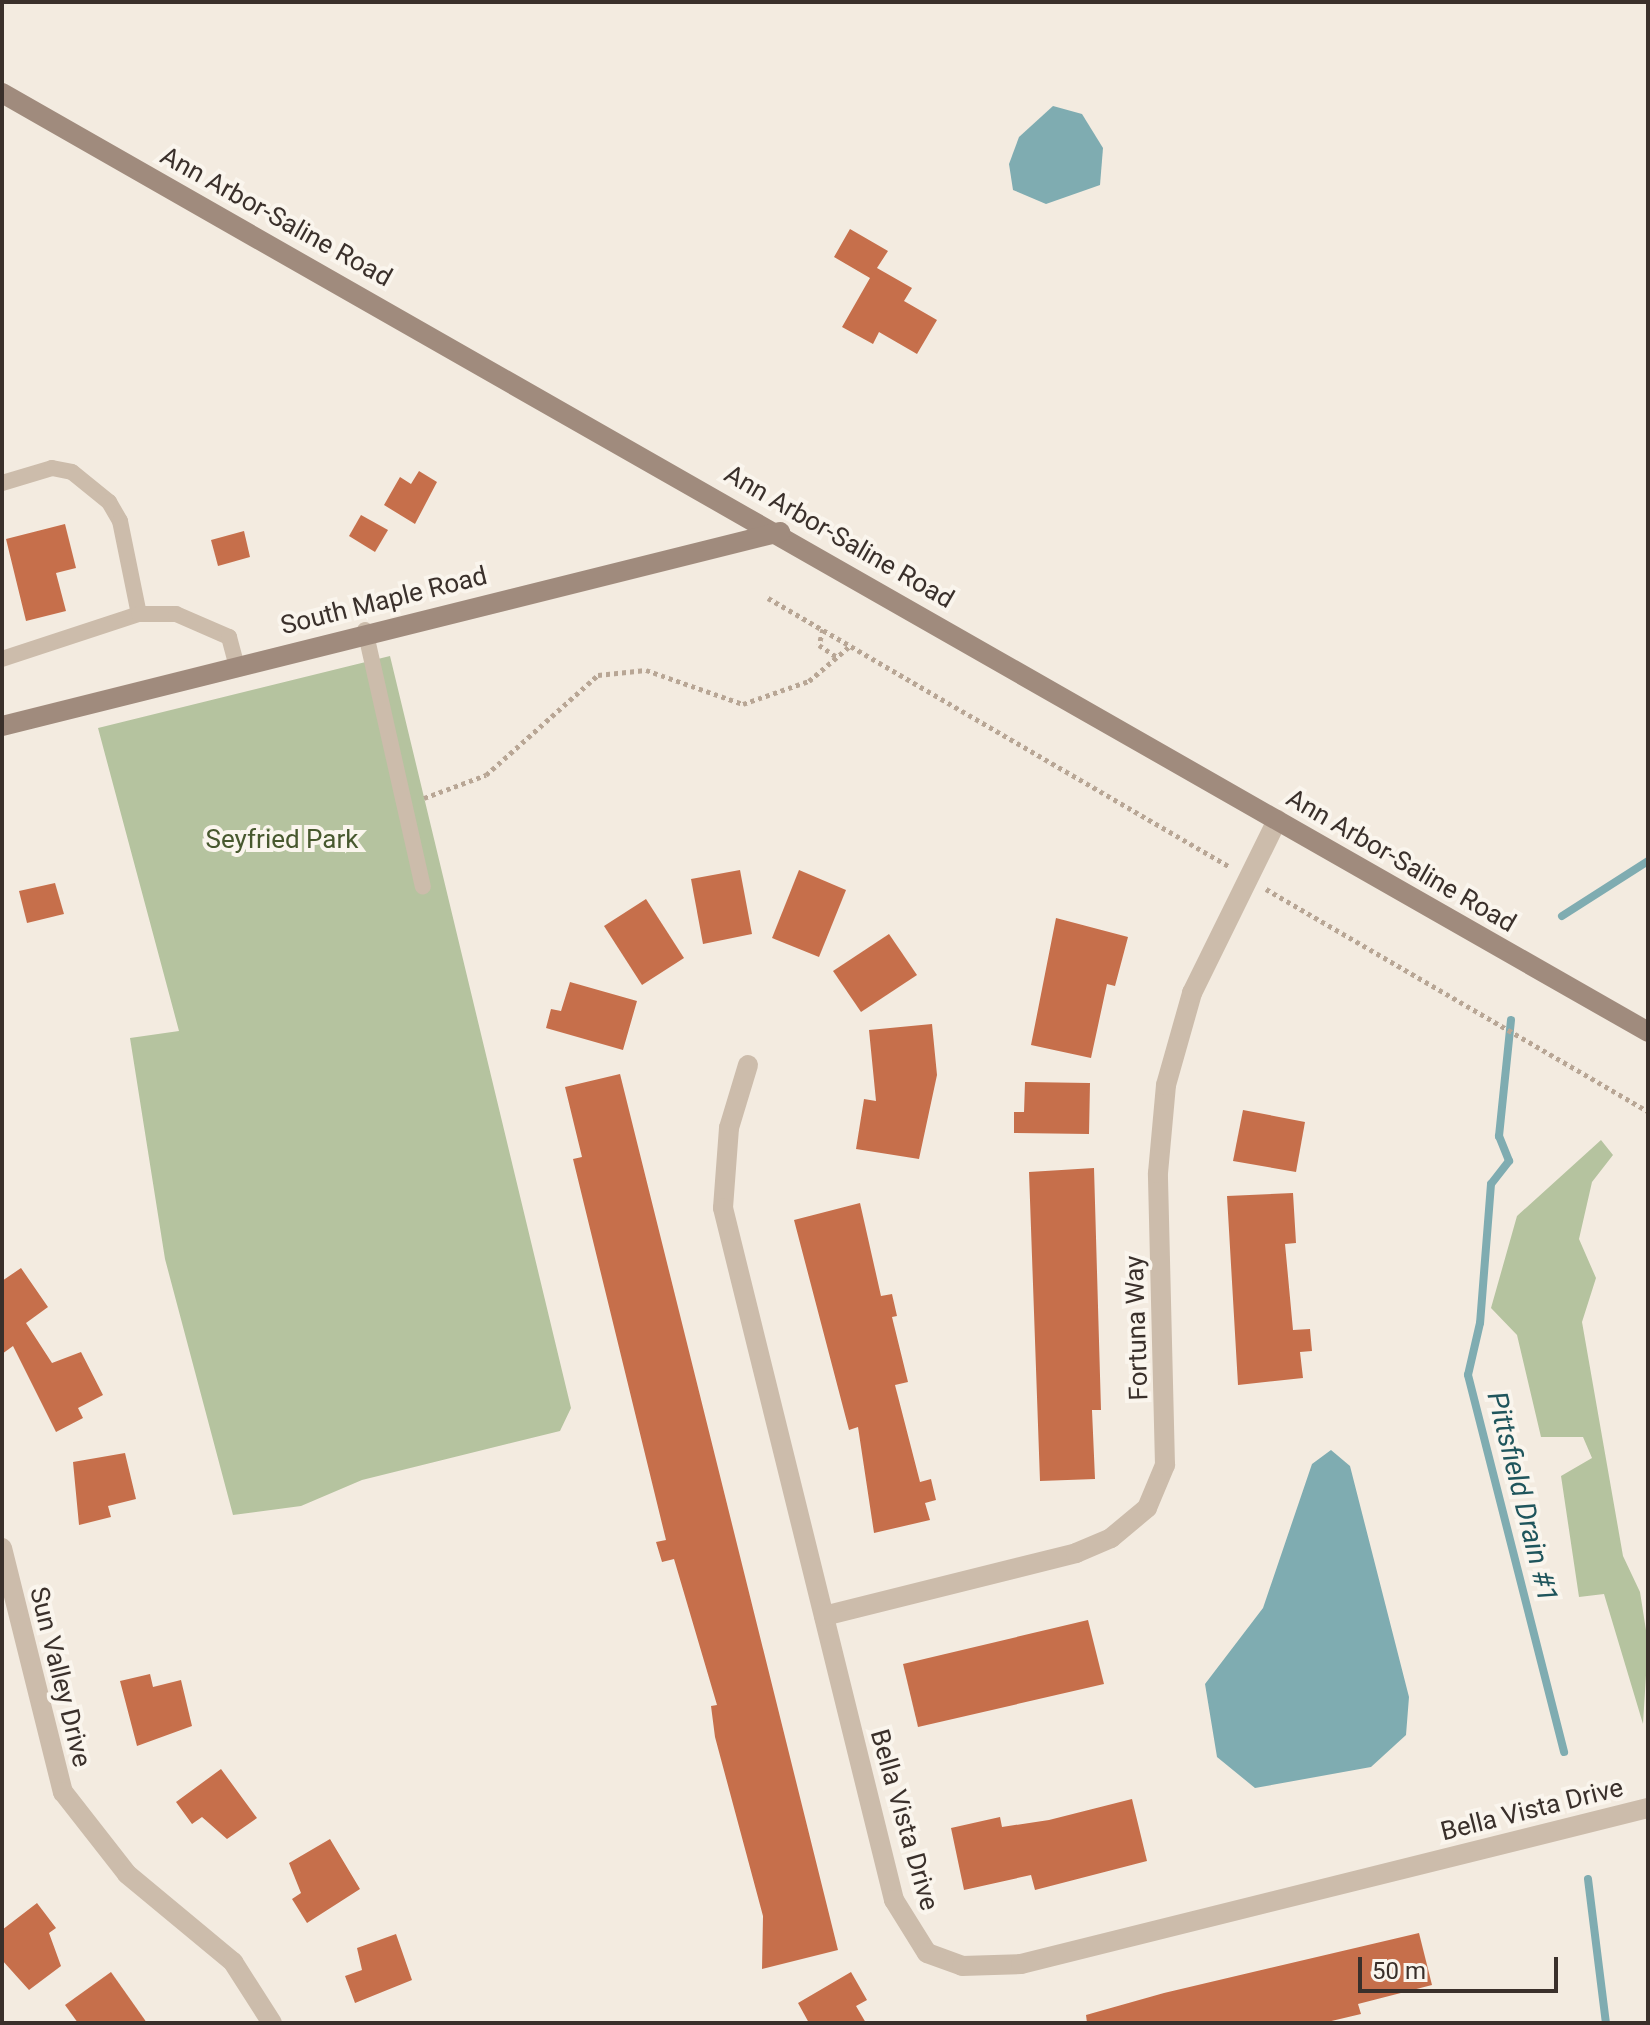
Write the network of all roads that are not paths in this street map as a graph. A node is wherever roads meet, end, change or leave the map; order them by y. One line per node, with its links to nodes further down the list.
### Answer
1 (2, 93): 3 (main road, Ann Arbor-Saline Road)
2 (2, 483): 4 (lane)
3 (780, 532): 5 (main road, South Maple Road); 9 (main road, Ann Arbor-Saline Road)
4 (139, 614): 6 (lane); 7 (lane)
5 (365, 630): 7 (main road, South Maple Road); 10 (lane)
6 (2, 659)
7 (237, 666): 8 (main road, South Maple Road)
8 (2, 726)
9 (1277, 820): 11 (main road, Ann Arbor-Saline Road); 14 (street, Fortuna Way)
10 (423, 887)
11 (1648, 1032)
12 (748, 1065): 14 (street, Bella Vista Drive)
13 (2, 1548): 16 (street, Sun Valley Drive)
14 (824, 1616): 15 (street, Bella Vista Drive)
15 (1648, 1808)
16 (272, 2023)

